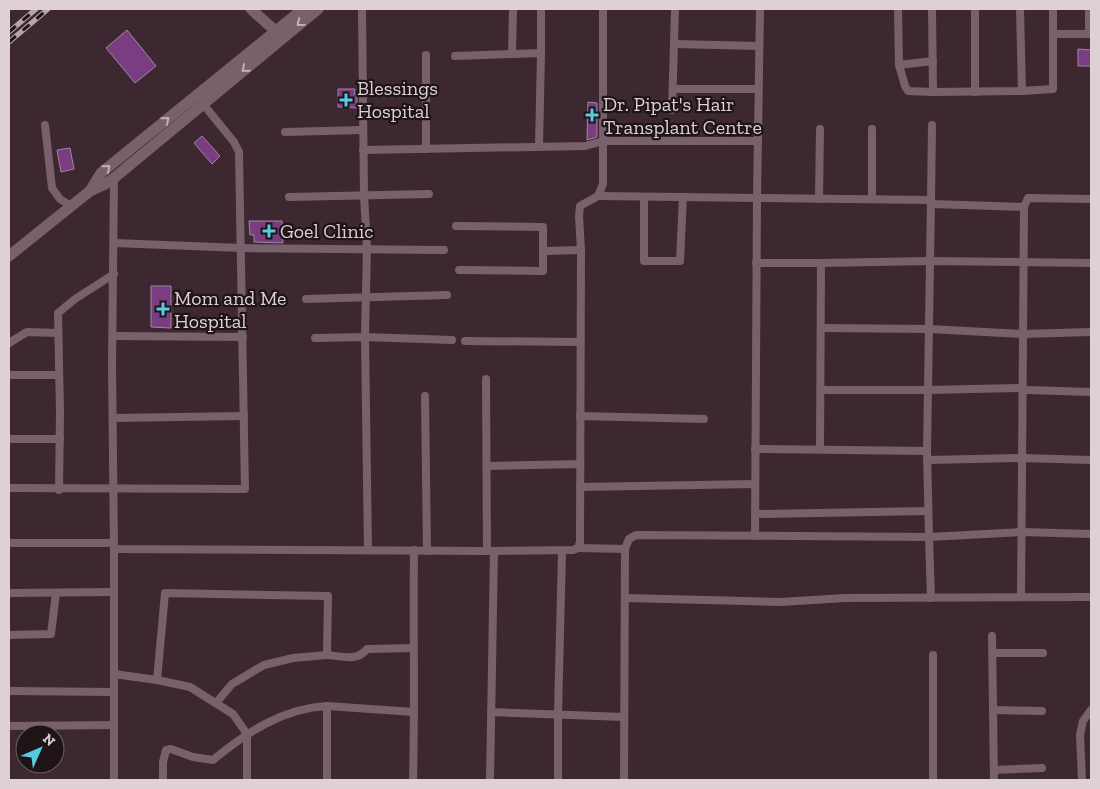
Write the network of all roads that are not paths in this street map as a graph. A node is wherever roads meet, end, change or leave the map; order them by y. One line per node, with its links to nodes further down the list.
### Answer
1 (251, 9): 16 (street)
2 (302, 9): 16 (street)
3 (318, 9): 16 (street, one-way to 16)
4 (362, 9): 38 (street)
5 (513, 9): 22 (street)
6 (541, 9): 21 (street)
7 (604, 9): 40 (street)
8 (675, 9): 19 (street)
9 (760, 9): 20 (street)
10 (898, 9): 26 (street)
11 (932, 9): 25 (street)
12 (975, 9): 31 (street)
13 (1020, 9): 29 (street)
14 (1053, 9): 17 (street)
15 (1089, 9): 18 (street)
16 (278, 34): 32 (street, one-way to 32); 46 (street, one-way to 16)
17 (1053, 34): 18 (street); 29 (street)
18 (1090, 34)
19 (674, 44): 20 (street); 27 (street)
20 (759, 46): 28 (street)
21 (542, 53): 22 (street); 42 (street)
22 (512, 54): 24 (street)
23 (426, 55): 43 (street)
24 (455, 56)
25 (933, 61): 26 (street); 30 (street)
26 (899, 65): 30 (street)
27 (673, 89): 28 (street); 33 (street)
28 (758, 89): 41 (street)
29 (1022, 91): 31 (street)
30 (933, 92): 31 (street)
31 (975, 92)
32 (203, 104): 45 (street); 62 (street)
33 (672, 110)
34 (45, 125): 58 (street)
35 (932, 125): 57 (street)
36 (820, 128): 54 (street)
37 (872, 129): 55 (street)
38 (363, 130): 39 (street); 44 (street)
39 (285, 132)
40 (603, 141): 41 (street); 42 (street); 49 (street)
41 (758, 141): 53 (street)
42 (539, 147): 43 (street)
43 (426, 149): 44 (street)
44 (363, 150): 48 (street)
45 (114, 178): 46 (street); 61 (street)
46 (90, 191): 58 (street)
47 (429, 194): 48 (street)
48 (364, 195): 50 (street); 63 (street)
49 (598, 196): 51 (street); 65 (street)
50 (289, 197)
51 (644, 197): 52 (street); 52 (street)
52 (683, 197): 53 (street)
53 (757, 198): 54 (street); 70 (street)
54 (820, 199): 55 (street)
55 (872, 199): 57 (street)
56 (1091, 199): 59 (street)
57 (931, 202): 59 (street); 68 (street)
58 (71, 206): 67 (street)
59 (1024, 207): 69 (street)
60 (456, 226): 66 (street)
61 (114, 243): 62 (street); 74 (street)
62 (241, 248): 63 (street); 84 (street)
63 (367, 248): 64 (street); 76 (street)
64 (444, 250)
65 (581, 250): 66 (street); 89 (street)
66 (543, 251): 73 (street)
67 (9, 256)
68 (929, 261): 69 (street); 72 (street); 79 (street)
69 (1022, 262): 71 (street); 82 (street)
70 (756, 263): 72 (street); 105 (street)
71 (1091, 263)
72 (821, 264): 78 (street)
73 (459, 270)
74 (114, 274): 81 (street); 83 (street)
75 (447, 295): 76 (street)
76 (366, 297): 77 (street); 85 (street)
77 (306, 299)
78 (821, 328): 79 (street); 95 (street)
79 (929, 329): 82 (street); 96 (street)
80 (1091, 332): 82 (street)
81 (58, 333): 90 (street); 92 (street)
82 (1023, 334): 94 (street)
83 (112, 336): 84 (street); 101 (street)
84 (243, 337): 99 (street)
85 (365, 337): 86 (street); 87 (street); 128 (street)
86 (315, 338)
87 (452, 340)
88 (465, 341): 89 (street)
89 (580, 342): 100 (street)
90 (9, 343)
91 (9, 375): 92 (street)
92 (58, 375): 104 (street)
93 (486, 379): 112 (street)
94 (1022, 388): 96 (street); 97 (street); 108 (street)
95 (821, 390): 96 (street); 106 (street)
96 (928, 390): 107 (street)
97 (1091, 392)
98 (425, 396): 130 (street)
99 (244, 416): 101 (street); 116 (street)
100 (580, 416): 102 (street); 111 (street)
101 (112, 418): 116 (street)
102 (704, 419)
103 (9, 439): 104 (street)
104 (60, 439): 117 (street)
105 (755, 449): 106 (street); 113 (street)
106 (820, 449): 107 (street)
107 (927, 450): 109 (street)
108 (1022, 458): 109 (street); 110 (street); 120 (street)
109 (927, 460): 118 (street)
110 (1091, 460)
111 (580, 464): 112 (street); 114 (street)
112 (487, 466): 131 (street)
113 (755, 484): 114 (street); 119 (street)
114 (580, 487): 126 (street)
115 (9, 488): 117 (street)
116 (113, 489): 117 (street); 125 (street)
117 (59, 490)
118 (928, 511): 119 (street); 123 (street)
119 (755, 514): 122 (street)
120 (1022, 532): 121 (street); 123 (street); 136 (street)
121 (1091, 534)
122 (755, 536): 123 (street); 127 (street)
123 (929, 537): 139 (street)
124 (9, 543): 125 (street)
125 (114, 546): 128 (street); 133 (street)
126 (578, 548): 127 (street); 132 (street)
127 (626, 549): 138 (street)
128 (368, 550): 129 (street)
129 (414, 550): 130 (street); 142 (street)
130 (427, 551): 131 (street)
131 (491, 551): 132 (street); 157 (street)
132 (562, 551): 158 (street)
133 (114, 592): 135 (street); 147 (street)
134 (9, 593): 135 (street)
135 (56, 593): 140 (street)
136 (1021, 597): 137 (street); 139 (street)
137 (1091, 597)
138 (625, 598): 139 (street); 159 (street)
139 (931, 598)
140 (9, 635)
141 (992, 636): 143 (street)
142 (412, 648): 145 (street); 156 (street)
143 (993, 652): 144 (street); 153 (street)
144 (1043, 653)
145 (327, 655): 148 (street); 151 (street)
146 (933, 655): 173 (street)
147 (114, 674): 148 (street); 150 (street)
148 (158, 680): 151 (street)
149 (9, 691): 150 (street)
150 (114, 692): 160 (street)
151 (216, 703): 162 (street)
152 (327, 706): 156 (street); 162 (street); 168 (street)
153 (993, 710): 155 (street); 164 (street)
154 (1091, 710): 175 (street)
155 (1042, 711)
156 (414, 712): 169 (street)
157 (492, 712): 158 (street); 170 (street)
158 (558, 714): 159 (street); 171 (street)
159 (624, 717): 172 (street)
160 (114, 724): 161 (street); 165 (street)
161 (9, 726)
162 (247, 734): 166 (street); 167 (street)
163 (1042, 768): 164 (street)
164 (994, 770): 174 (street)
165 (114, 780)
166 (163, 780)
167 (247, 780)
168 (327, 780)
169 (413, 780)
170 (490, 780)
171 (558, 780)
172 (624, 780)
173 (933, 780)
174 (994, 780)
175 (1082, 780)

